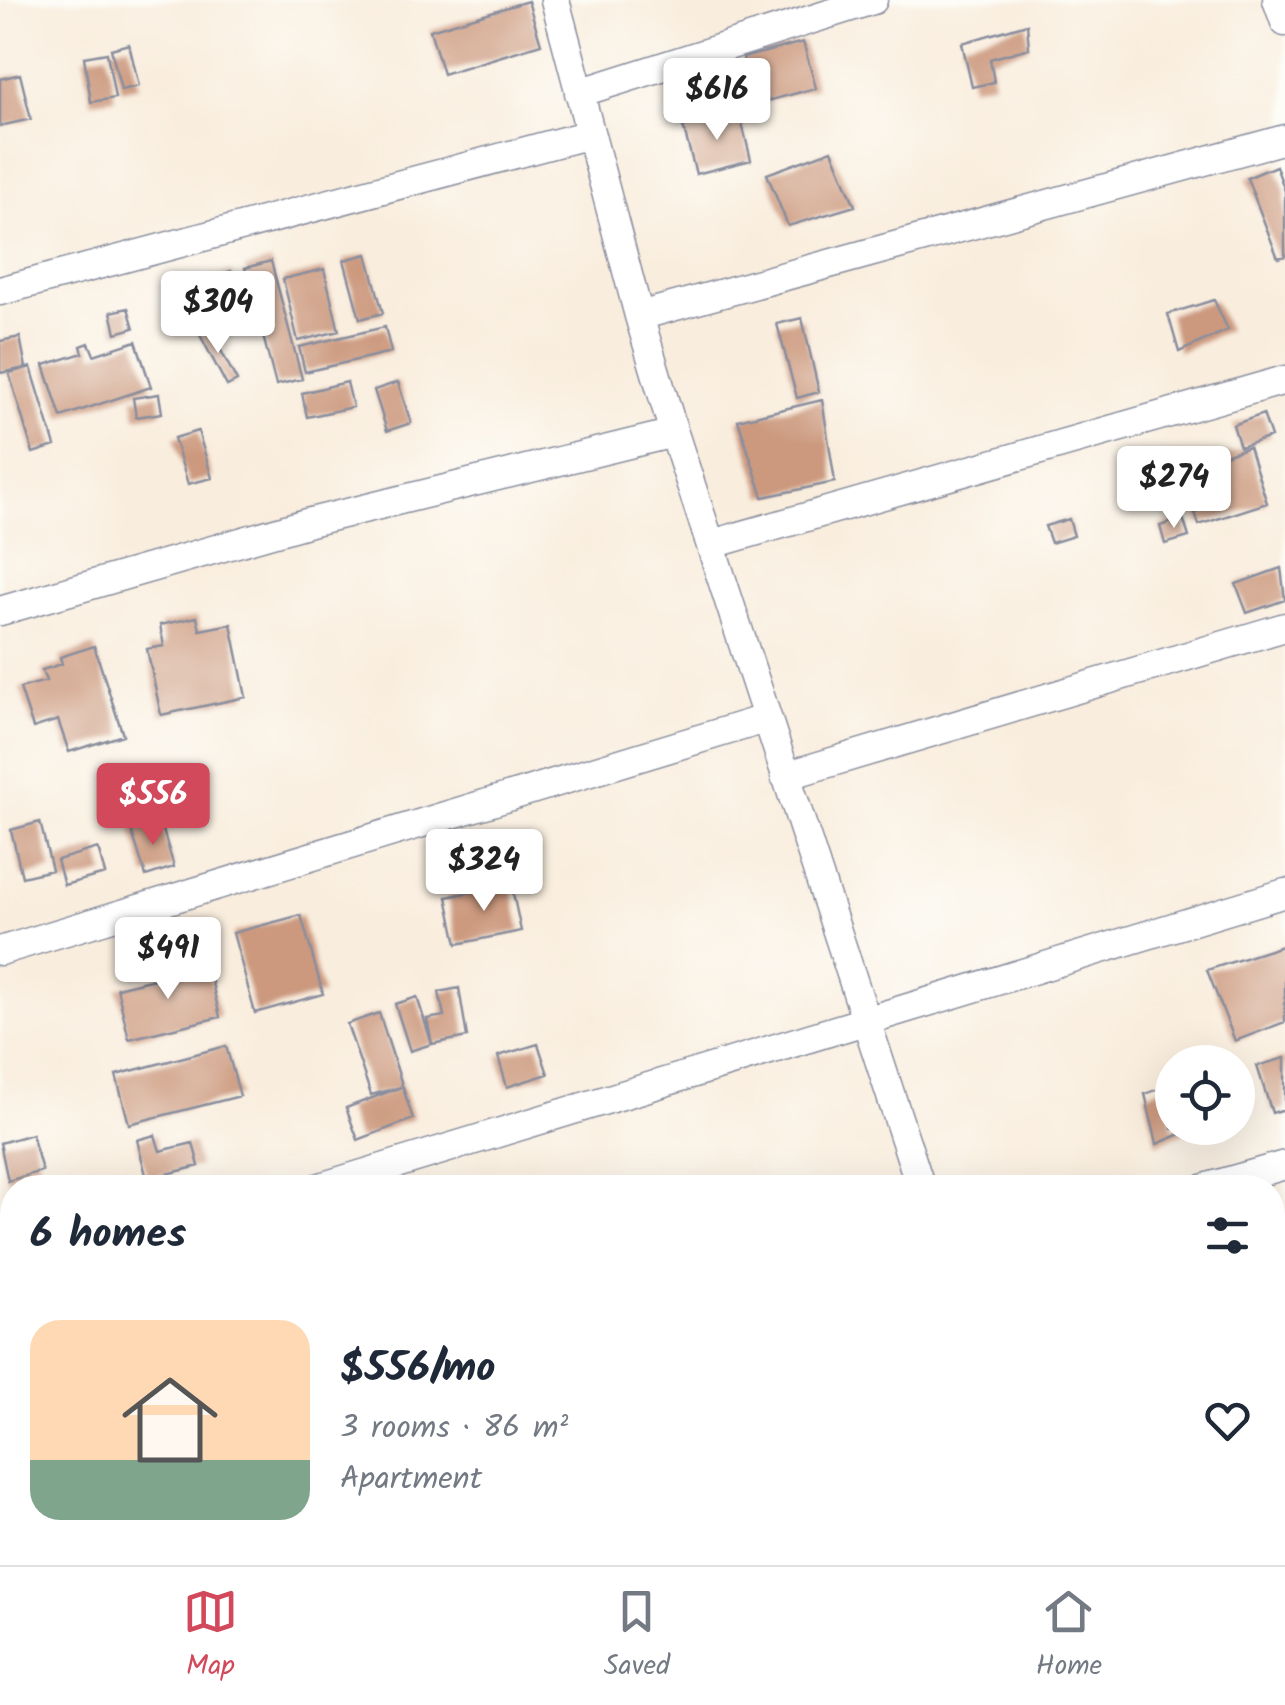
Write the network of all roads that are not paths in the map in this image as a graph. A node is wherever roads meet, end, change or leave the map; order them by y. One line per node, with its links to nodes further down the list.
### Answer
1 (555, 0): 5 (street)
2 (873, 0): 5 (street)
3 (1277, 0): 4 (street)
4 (1285, 22)
5 (579, 94): 6 (street)
6 (590, 134): 8 (street); 9 (street)
7 (1285, 139): 9 (street)
8 (0, 292)
9 (639, 316): 11 (street)
10 (1285, 380): 12 (street)
11 (674, 433): 12 (street); 13 (street)
12 (712, 544): 15 (street)
13 (0, 611)
14 (1285, 627): 16 (street)
15 (766, 718): 16 (street); 18 (street)
16 (785, 776): 19 (street)
17 (1285, 894): 19 (street)
18 (0, 952)
19 (868, 1021): 21 (street); 22 (street)
20 (1285, 1165): 23 (street)
21 (360, 1175)
22 (916, 1175)
23 (1250, 1175)

